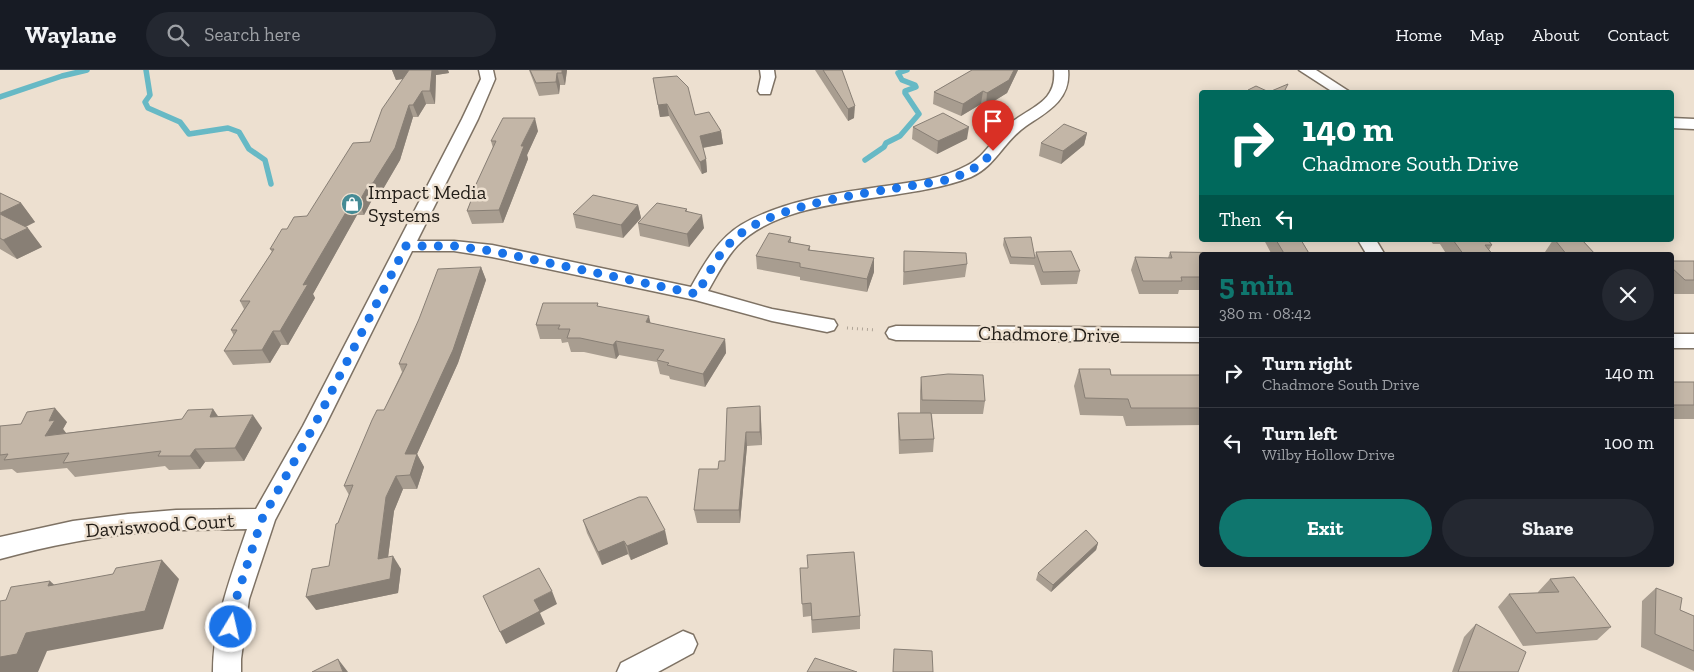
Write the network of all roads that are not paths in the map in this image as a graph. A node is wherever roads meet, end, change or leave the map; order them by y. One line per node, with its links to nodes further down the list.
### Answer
1 (486, 70): 9 (street)
2 (767, 70): 6 (street)
3 (1062, 70): 10 (street)
4 (1306, 70): 5 (street)
5 (1340, 90)
6 (765, 91)
7 (1674, 123): 8 (street)
8 (1694, 124)
9 (406, 246): 10 (street); 16 (street)
10 (697, 294): 11 (street)
11 (827, 326)
12 (896, 333): 13 (street, Chadmore Drive)
13 (1199, 335)
14 (1674, 341): 15 (street)
15 (1694, 341)
16 (262, 519): 17 (street, Daviswood Court); 19 (street)
17 (0, 548)
18 (683, 644): 20 (street)
19 (227, 672)
20 (631, 672)

